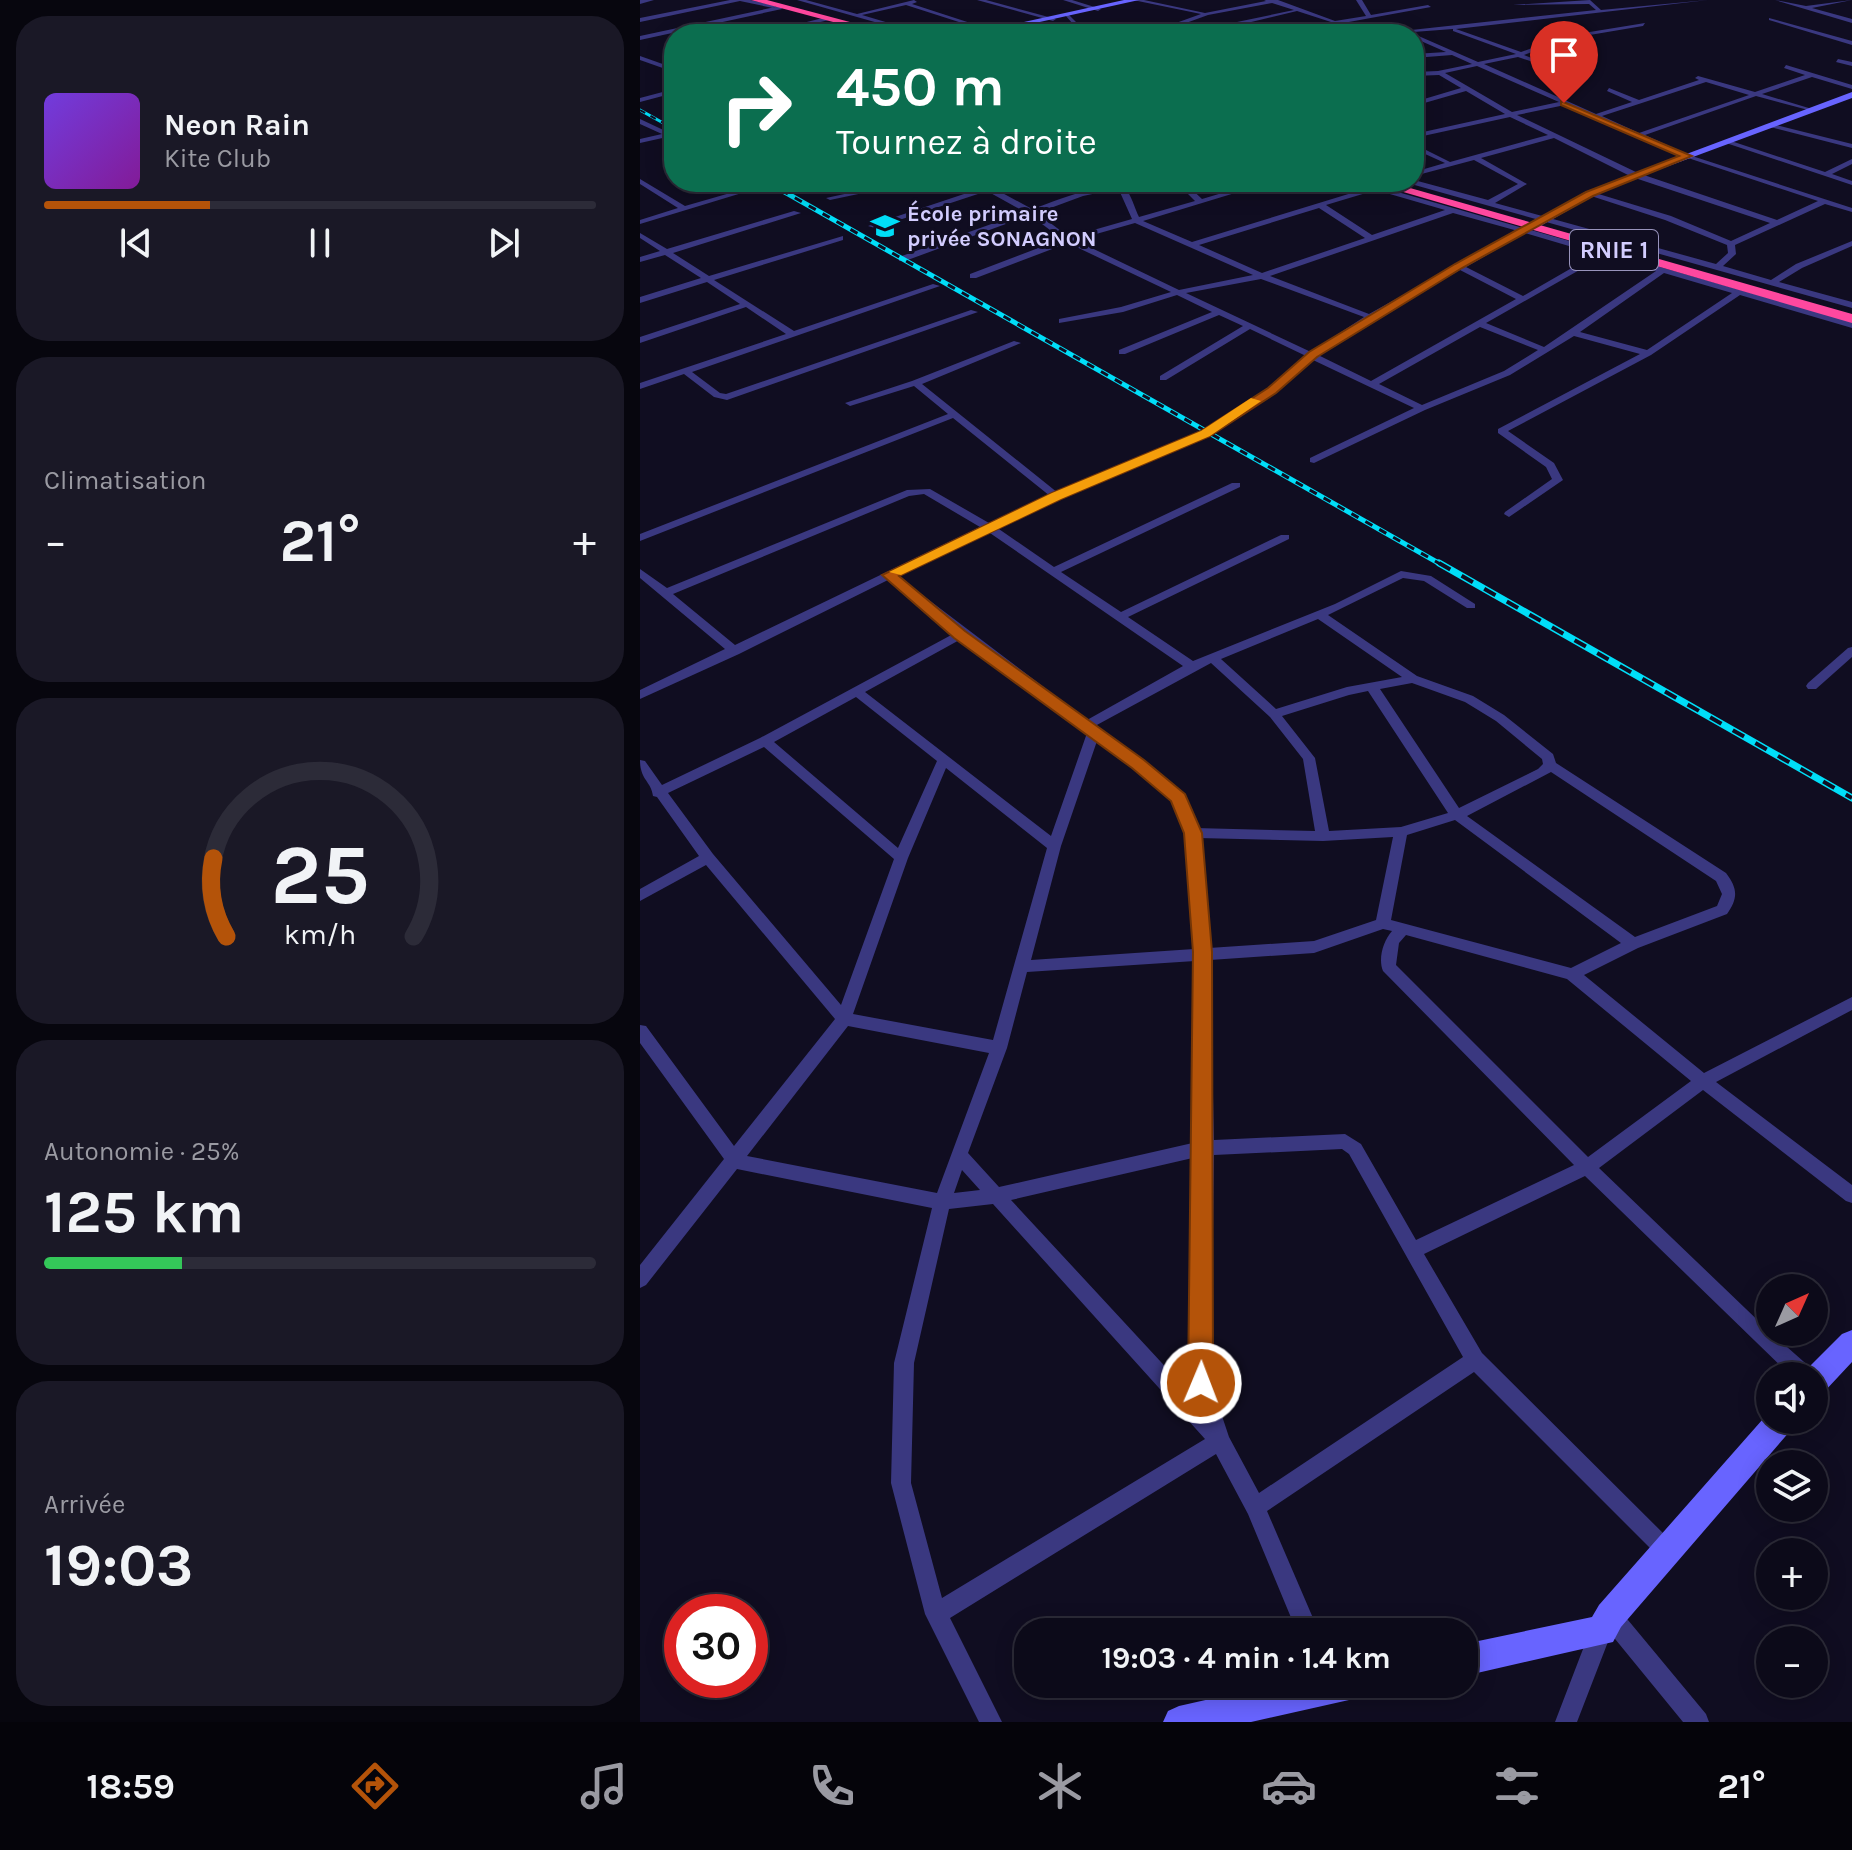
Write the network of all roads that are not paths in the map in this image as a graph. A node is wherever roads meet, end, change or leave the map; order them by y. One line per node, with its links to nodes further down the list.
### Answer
1 (651, 0): 17 (street)
2 (740, 0): 21 (street); 38 (street)
3 (756, 0): 45 (highway)
4 (800, 0): 18 (street)
5 (825, 0): 18 (street)
6 (922, 0): 22 (street)
7 (980, 0): 36 (street)
8 (1066, 0): 26 (street)
9 (1131, 0): 26 (main road); 31 (street)
10 (1289, 0): 15 (street)
11 (1359, 0): 33 (street)
12 (1422, 0): 23 (street)
13 (1702, 0): 25 (street)
14 (1778, 0): 24 (street)
15 (1268, 1): 28 (street); 29 (street)
16 (1852, 1): 24 (street)
17 (640, 2)
18 (812, 2): 30 (street)
19 (1564, 2): 20 (street); 27 (street)
20 (1519, 3): 54 (street)
21 (779, 4): 35 (street); 42 (street); 46 (highway)
22 (907, 4): 30 (street); 48 (street)
23 (1428, 7): 33 (street); 55 (street)
24 (1804, 7): 39 (street)
25 (1619, 8): 27 (street); 59 (street)
26 (1098, 9): 32 (main road)
27 (1599, 10): 34 (street)
28 (1217, 12): 31 (street); 40 (street)
29 (1296, 12): 40 (street); 41 (street)
30 (859, 14): 47 (street)
31 (1207, 14): 51 (street)
32 (1067, 16): 36 (main road); 50 (street)
33 (1369, 17): 41 (street)
34 (1545, 17): 54 (street); 59 (street)
35 (827, 19): 43 (street); 44 (street)
36 (1053, 19): 49 (main road)
37 (1771, 19): 61 (street)
38 (640, 20)
39 (1852, 21)
40 (1241, 23)
41 (1340, 23): 52 (street); 53 (street)
42 (699, 24)
43 (805, 24)
44 (844, 24)
45 (851, 24)
46 (866, 24)
47 (891, 24)
48 (970, 24)
49 (1028, 24)
50 (1075, 24)
51 (1178, 24)
52 (1334, 24)
53 (1346, 24)
54 (1497, 24): 55 (street)
55 (1449, 29): 56 (street); 63 (street)
56 (1424, 32)
57 (663, 33): 58 (street)
58 (640, 38)
59 (1565, 38): 63 (street)
60 (1424, 41): 62 (street)
61 (1852, 43)
62 (1454, 54): 64 (street); 69 (street)
63 (1520, 55): 69 (street); 71 (street)
64 (1424, 56)
65 (640, 58): 68 (street)
66 (1838, 61): 67 (street)
67 (1852, 64)
68 (664, 66)
69 (1476, 66): 72 (street); 84 (street)
70 (1786, 67): 74 (street)
71 (1552, 68)
72 (1440, 73): 73 (street); 76 (street)
73 (1424, 75)
74 (1811, 75): 75 (street); 79 (street)
75 (1852, 87)
76 (1465, 89): 82 (street); 86 (street)
77 (1609, 90): 83 (street)
78 (664, 93): 81 (street)
79 (1758, 94): 83 (street); 85 (street); 92 (street)
80 (1852, 95): 85 (main road)
81 (641, 99)
82 (1424, 101)
83 (1638, 102): 87 (street)
84 (1564, 103): 86 (street); 87 (street)
85 (1810, 110): 89 (main road)
86 (1512, 115): 91 (street); 93 (street)
87 (1596, 116): 92 (street)
88 (640, 121): 90 (street)
89 (1772, 126): 96 (main road); 97 (street)
90 (664, 133)
91 (1424, 134)
92 (1639, 135): 99 (street)
93 (1553, 136): 100 (street); 105 (street)
94 (664, 138): 95 (street)
95 (640, 141)
96 (1728, 142): 99 (main road); 104 (street)
97 (1852, 146)
98 (1424, 151): 102 (street)
99 (1687, 156): 105 (main road); 124 (street)
100 (1474, 157): 102 (street); 125 (street)
101 (1852, 161): 104 (street)
102 (1447, 162): 103 (street)
103 (1424, 170)
104 (1826, 174): 107 (street)
105 (1635, 175): 121 (main road); 134 (street)
106 (640, 181): 127 (street)
107 (1852, 183)
108 (1424, 185): 125 (street)
109 (1424, 191): 135 (highway, RNIE 1)
110 (741, 192): 127 (street)
111 (860, 192): 122 (street)
112 (977, 192): 136 (street)
113 (996, 192): 130 (street)
114 (1089, 192): 130 (street)
115 (1123, 192): 132 (street)
116 (1191, 192): 123 (street)
117 (1232, 192): 123 (street)
118 (1354, 192): 126 (street)
119 (1397, 192): 128 (street)
120 (1403, 192): 135 (highway, RNIE 1)
121 (1589, 194): 135 (main road); 142 (street)
122 (830, 198)
123 (1200, 201): 132 (street)
124 (1825, 201): 129 (street); 134 (street)
125 (1489, 203): 135 (street)
126 (1319, 204): 138 (street); 143 (street)
127 (684, 209): 133 (street)
128 (1453, 210): 135 (street); 138 (street)
129 (1852, 210)
130 (1031, 212): 140 (street); 146 (street)
131 (797, 213): 144 (street)
132 (1137, 221): 140 (street); 143 (street)
133 (640, 222)
134 (1777, 223): 142 (street)
135 (1535, 225): 145 (street); 148 (street); 149 (street); 162 (highway, RNIE 1); 166 (highway, RNIE 1)
136 (872, 226)
137 (640, 235): 144 (street)
138 (1369, 237): 152 (street)
139 (840, 238): 153 (street)
140 (1068, 240): 151 (street); 156 (street)
141 (1852, 243): 154 (street)
142 (1731, 244): 149 (street)
143 (1191, 245): 152 (street)
144 (667, 251): 147 (street); 153 (street)
145 (1604, 253): 150 (street); 158 (street)
146 (902, 259)
147 (640, 260)
148 (1459, 266): 158 (street); 165 (street)
149 (1719, 266): 154 (street)
150 (1663, 270): 157 (street); 171 (street)
151 (973, 276)
152 (1262, 276): 156 (street); 165 (street)
153 (704, 279): 159 (street); 160 (street)
154 (1773, 282): 161 (street)
155 (936, 286): 172 (street)
156 (1179, 292): 164 (street); 167 (street)
157 (1739, 292): 170 (street); 177 (street)
158 (1521, 298): 168 (street)
159 (640, 300)
160 (747, 304): 172 (street); 173 (street)
161 (1852, 305)
162 (1852, 311)
163 (974, 312): 179 (street)
164 (1219, 312): 169 (street); 176 (street)
165 (1370, 317): 178 (street)
166 (1852, 319)
167 (1062, 321)
168 (1481, 324): 175 (street); 182 (street)
169 (1251, 325): 178 (street); 180 (street)
170 (1852, 325)
171 (1573, 333): 175 (street); 177 (street)
172 (793, 334): 179 (street)
173 (640, 340)
174 (1017, 343): 181 (street)
175 (1545, 350): 185 (street)
176 (1122, 352)
177 (1648, 353): 190 (street)
178 (1313, 355): 182 (street); 189 (street)
179 (685, 371): 183 (street)
180 (1163, 378)
181 (915, 383): 184 (street); 186 (street)
182 (1372, 384): 185 (street)
183 (640, 386)
184 (850, 403)
185 (1422, 408): 187 (street)
186 (953, 415): 189 (street); 193 (street)
187 (1314, 460)
188 (1236, 485): 195 (street)
189 (1056, 496): 191 (street)
190 (1509, 514)
191 (988, 527): 195 (street); 196 (street); 197 (street)
192 (1285, 537): 200 (street)
193 (640, 538)
194 (640, 572): 197 (street)
195 (1051, 572): 200 (street)
196 (889, 575): 201 (street); 202 (street)
197 (665, 593): 202 (street)
198 (1471, 606): 199 (street)
199 (1319, 614): 204 (street); 206 (street)
200 (1120, 617): 205 (street)
201 (960, 635): 209 (street); 212 (street)
202 (735, 651): 210 (street)
203 (1852, 651): 207 (street)
204 (1213, 658): 205 (street); 211 (street)
205 (1192, 666): 212 (street)
206 (1413, 679): 208 (street); 216 (street)
207 (1812, 686)
208 (1372, 687): 211 (street); 218 (street)
209 (858, 692): 213 (street); 214 (street)
210 (640, 695)
211 (1274, 714): 221 (street)
212 (1091, 728): 220 (street); 222 (street)
213 (765, 741): 217 (street); 224 (street)
214 (943, 761): 222 (street); 224 (street)
215 (640, 764): 217 (street)
216 (1550, 765): 218 (street); 228 (street)
217 (658, 793): 223 (street)
218 (1457, 815): 219 (street); 228 (street)
219 (1401, 832): 221 (street); 226 (street)
220 (1193, 833): 221 (street); 229 (street)
221 (1323, 836)
222 (1054, 846): 230 (street)
223 (708, 858): 225 (street); 233 (street)
224 (901, 858): 233 (street)
225 (640, 896)
226 (1383, 923): 227 (street); 229 (street)
227 (1401, 931): 231 (street); 240 (street)
228 (1633, 944): 231 (street)
229 (1203, 952): 230 (street); 237 (street)
230 (1023, 966): 235 (street)
231 (1572, 974): 236 (street)
232 (1852, 1003): 236 (street)
233 (844, 1019): 235 (street); 239 (street)
234 (640, 1031): 239 (street)
235 (999, 1048): 238 (street)
236 (1703, 1081): 240 (street); 241 (street)
237 (1204, 1148): 242 (street); 244 (street); 250 (street)
238 (959, 1155): 242 (street); 243 (street)
239 (735, 1161): 243 (street); 245 (street)
240 (1587, 1167): 244 (street); 248 (street)
241 (1852, 1195)
242 (994, 1196): 243 (street); 252 (street)
243 (942, 1202): 255 (street)
244 (1414, 1250): 247 (street)
245 (640, 1279)
246 (1852, 1343): 249 (main road)
247 (1475, 1360): 253 (street); 254 (street)
248 (1790, 1362)
249 (1828, 1368)
250 (1201, 1383): 252 (street); 253 (street)
251 (1769, 1434): 254 (main road)
252 (1220, 1441): 253 (street); 255 (street)
253 (1255, 1507): 256 (street)
254 (1667, 1551): 257 (main road)
255 (936, 1614): 260 (street)
256 (1302, 1618)
257 (1606, 1624): 258 (main road); 262 (street); 263 (street)
258 (1478, 1656)
259 (1281, 1698): 261 (main road)
260 (991, 1722)
261 (1179, 1722)
262 (1566, 1722)
263 (1698, 1722)

